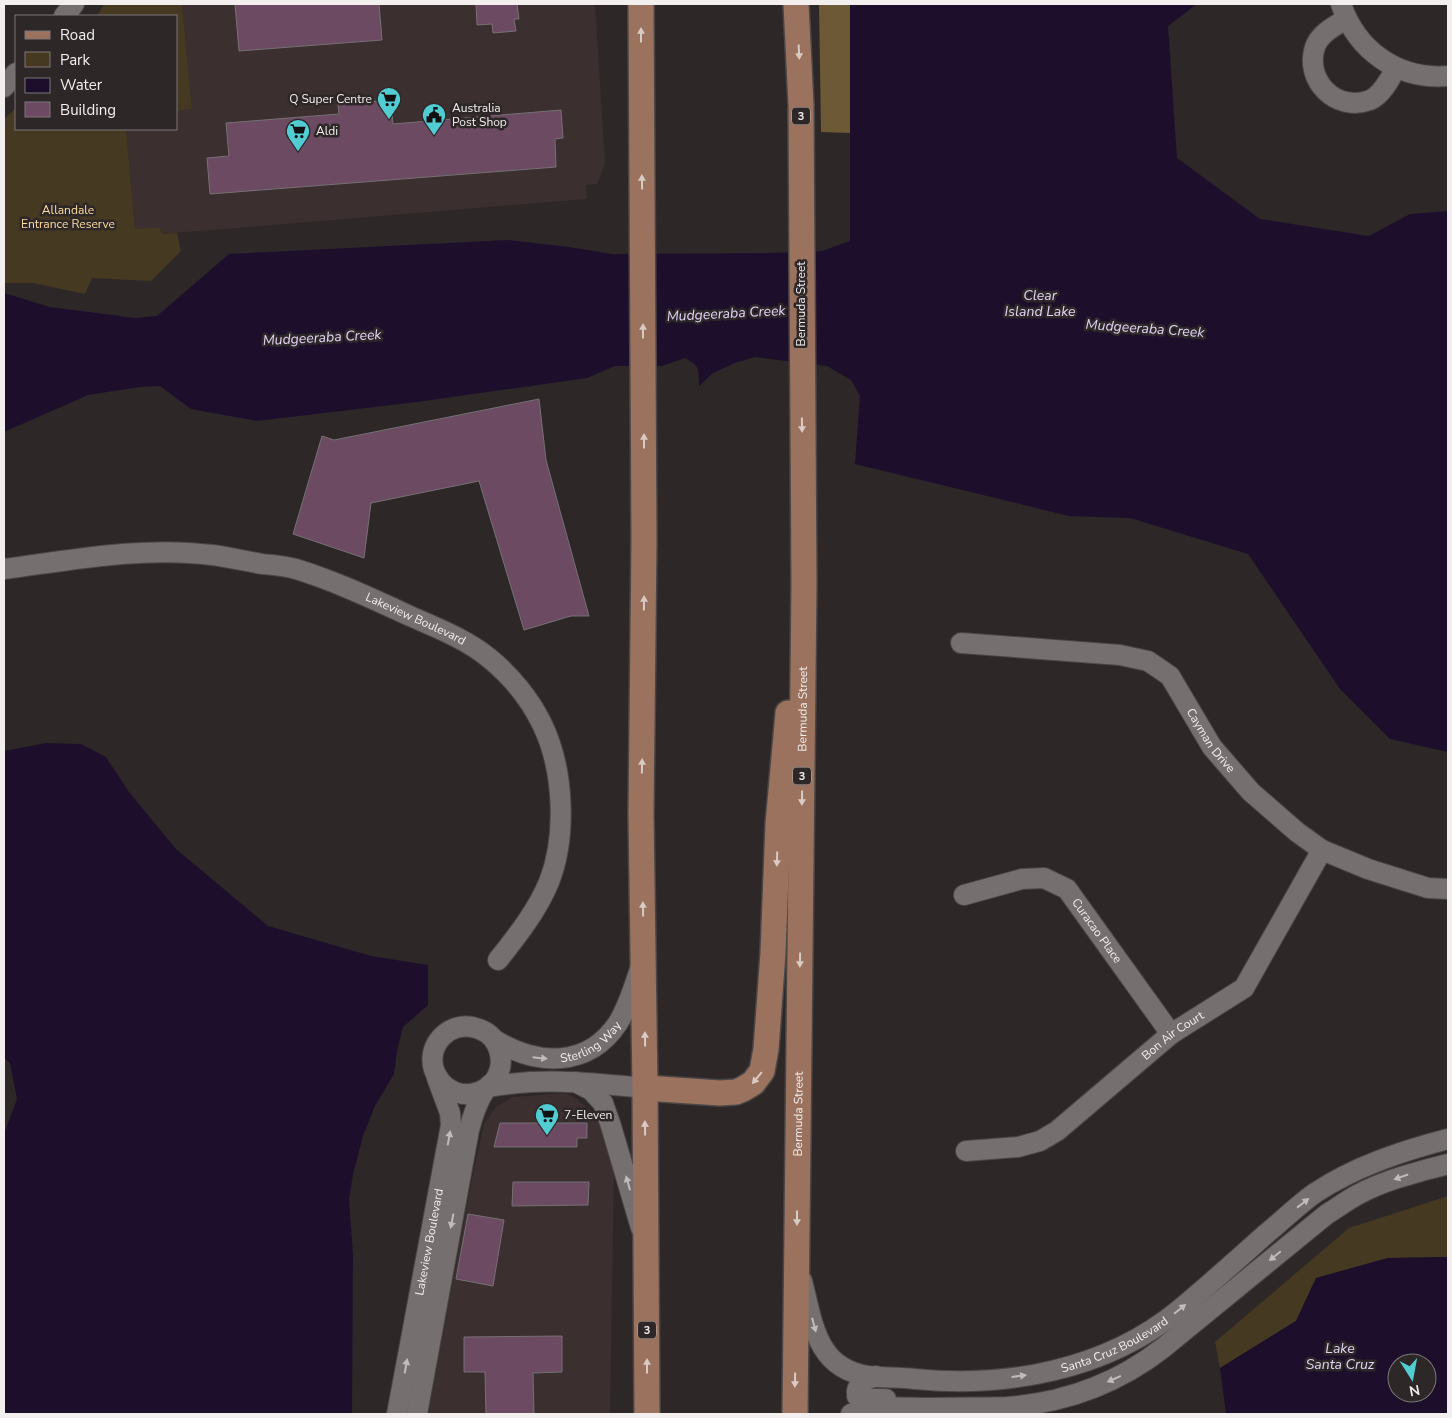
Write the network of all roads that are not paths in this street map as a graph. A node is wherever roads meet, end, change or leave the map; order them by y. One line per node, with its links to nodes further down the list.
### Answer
1 (74, 4): 5 (street)
2 (641, 4): 16 (main road, 3, one-way to 2)
3 (796, 4): 11 (main road, Bermuda Street / 3, one-way to 11)
4 (1344, 11): 6 (street); 6 (street)
5 (65, 15)
6 (1396, 68): 8 (street)
7 (15, 74): 9 (street)
8 (1448, 76)
9 (4, 87)
10 (4, 569): 17 (street, Lakeview Boulevard)
11 (804, 584): 23 (main road, one-way to 23); 30 (main road, Bermuda Street / 3, one-way to 30)
12 (961, 643): 13 (street, Cayman Drive)
13 (1322, 850): 14 (street, Cayman Drive); 18 (street, Bon Air Court)
14 (1448, 888)
15 (964, 895): 18 (street, Curacao Place)
16 (644, 958): 19 (street, Sterling Way, one-way to 16); 23 (main road, 3, one-way to 16)
17 (498, 960)
18 (1171, 1034): 25 (street, Bon Air Court)
19 (495, 1040): 20 (street); 22 (street)
20 (434, 1072): 22 (street); 26 (street, Lakeview Boulevard, one-way to 20)
21 (574, 1082): 22 (street, Sterling Way); 23 (street, Sterling Way); 29 (street, one-way to 21)
22 (487, 1088): 28 (street, Lakeview Boulevard)
23 (645, 1088): 29 (main road, 3, one-way to 23)
24 (1448, 1139): 32 (street, Santa Cruz Boulevard, one-way to 24)
25 (966, 1151)
26 (444, 1163): 28 (street); 31 (street, Lakeview Boulevard)
27 (1448, 1164): 34 (street, Santa Cruz Boulevard, one-way to 34)
28 (459, 1185): 31 (street, Lakeview Boulevard, one-way to 31)
29 (646, 1246): 38 (main road, 3, one-way to 29)
30 (796, 1261): 33 (street, Santa Cruz Boulevard, one-way to 33); 39 (main road, Bermuda Street / 3, one-way to 39)
31 (426, 1311): 36 (street, Lakeview Boulevard, one-way to 31); 37 (street, Lakeview Boulevard)
32 (1076, 1365): 33 (street, Santa Cruz Boulevard, one-way to 32); 34 (street)
33 (876, 1376): 35 (street)
34 (1085, 1391): 35 (street, Santa Cruz Boulevard)
35 (967, 1407): 40 (street, Santa Cruz Boulevard)
36 (397, 1414)
37 (416, 1414)
38 (647, 1414)
39 (795, 1414)
40 (851, 1414)

